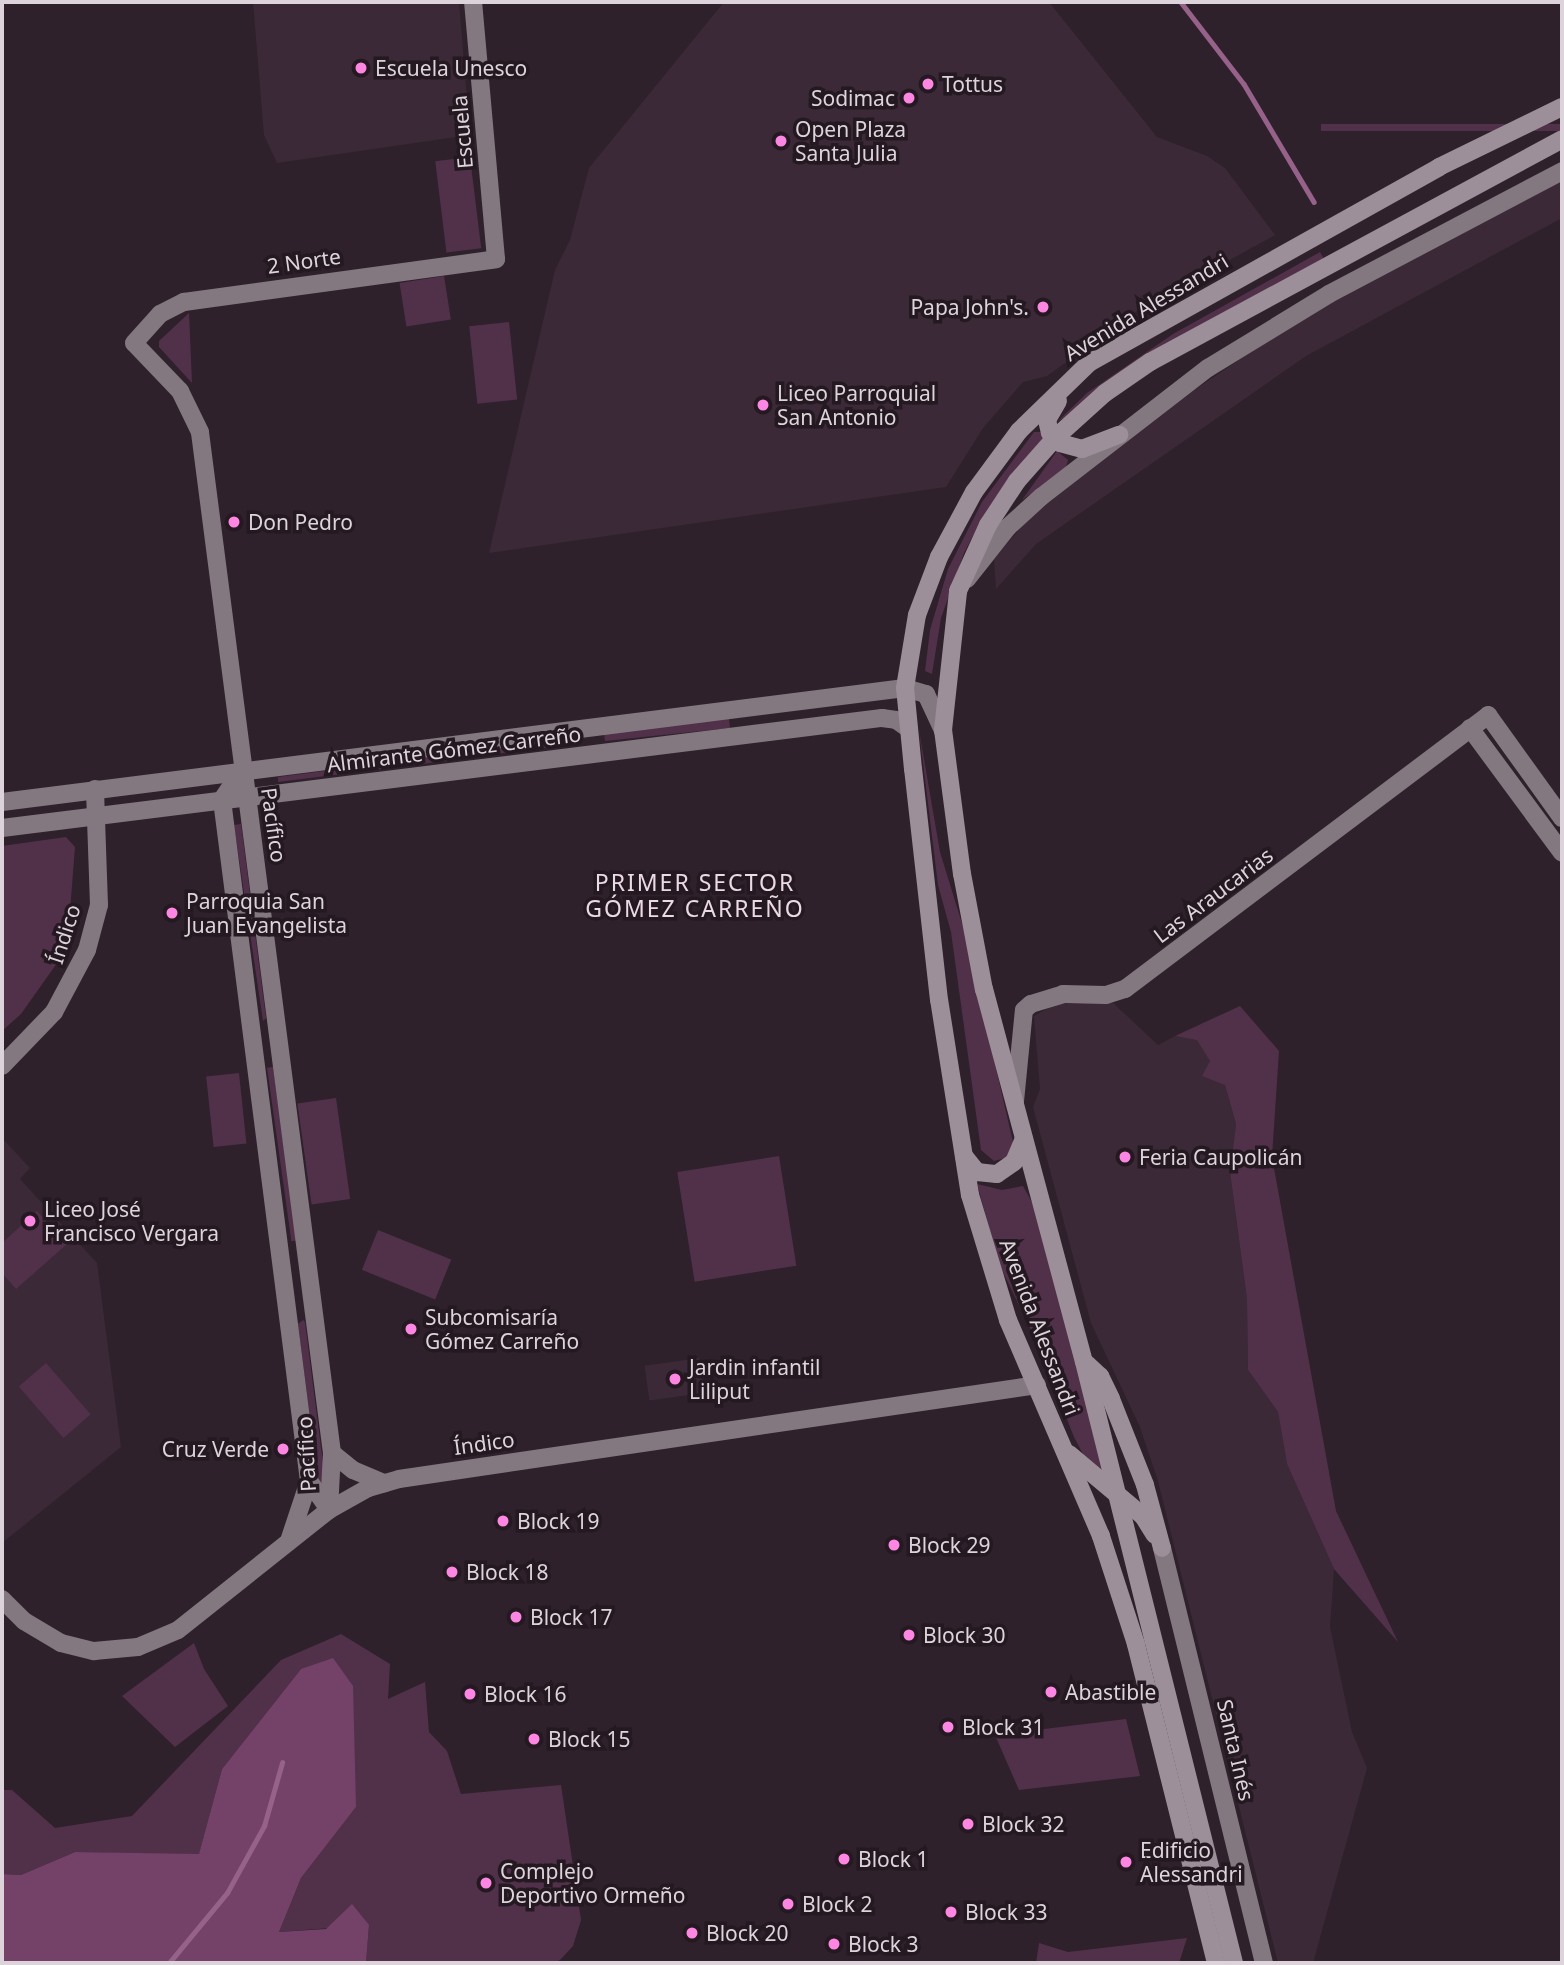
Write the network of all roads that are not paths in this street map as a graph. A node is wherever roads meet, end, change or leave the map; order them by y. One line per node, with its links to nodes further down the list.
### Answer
1 (473, 2): 5 (street, Escuela)
2 (1562, 107): 7 (main road, Avenida Alessandri)
3 (1562, 139): 9 (main road, Avenida Alessandri)
4 (1562, 171): 8 (street)
5 (496, 259): 6 (street, 2 Norte)
6 (134, 343): 19 (street, Pacífico)
7 (1089, 363): 9 (main road); 11 (main road, Avenida Alessandri)
8 (1119, 435): 9 (main road); 10 (street)
9 (1055, 438): 10 (main road, Avenida Alessandri)
10 (958, 591): 15 (main road, Avenida Alessandri)
11 (905, 688): 12 (street, Almirante Gómez Carreño); 14 (main road, Avenida Alessandri); 15 (street, Avenida Alessandri)
12 (584, 727): 16 (street, Almirante Gómez Carreño); 17 (street)
13 (1470, 728): 25 (street, Las Araucarias); 27 (street); 29 (street, Las Araucarias)
14 (909, 729): 17 (street, Almirante Gómez Carreño); 31 (main road, Avenida Alessandri)
15 (943, 730): 29 (main road, Avenida Alessandri)
16 (477, 741): 18 (street); 19 (street, Almirante Gómez Carreño)
17 (588, 755): 18 (street, Almirante Gómez Carreño)
18 (480, 769): 21 (street, Almirante Gómez Carreño)
19 (242, 770): 20 (street, Almirante Gómez Carreño); 21 (street, Pacífico); 22 (street, Pacífico)
20 (95, 789): 23 (street, Almirante Gómez Carreño); 24 (street, Índico)
21 (251, 798): 22 (street, Almirante Gómez Carreño); 35 (street, Pacífico)
22 (222, 800): 24 (street, Almirante Gómez Carreño); 36 (street, Pacífico)
23 (2, 802)
24 (98, 816): 26 (street, Almirante Gómez Carreño); 28 (street, Índico)
25 (1562, 818)
26 (2, 828)
27 (1562, 853)
28 (2, 1066)
29 (1015, 1105): 30 (main road, Avenida Alessandri)
30 (1024, 1139): 31 (main road); 32 (main road, Avenida Alessandri)
31 (961, 1149): 33 (main road, Avenida Alessandri)
32 (1084, 1362): 38 (main road, Avenida Alessandri); 41 (main road)
33 (1037, 1385): 34 (main road, Avenida Alessandri); 37 (street, Índico)
34 (1062, 1446): 38 (main road); 43 (main road, Avenida Alessandri)
35 (332, 1453): 37 (street); 39 (street, Pacífico)
36 (309, 1481): 39 (street, Pacífico); 40 (street)
37 (384, 1483): 39 (street, Índico)
38 (1118, 1496): 41 (main road); 44 (main road, Avenida Alessandri)
39 (329, 1510): 40 (street, Índico)
40 (287, 1545): 42 (street, Índico)
41 (1162, 1548): 45 (street, Santa Inés)
42 (2, 1599)
43 (1216, 1963)
44 (1234, 1963)
45 (1264, 1963)

